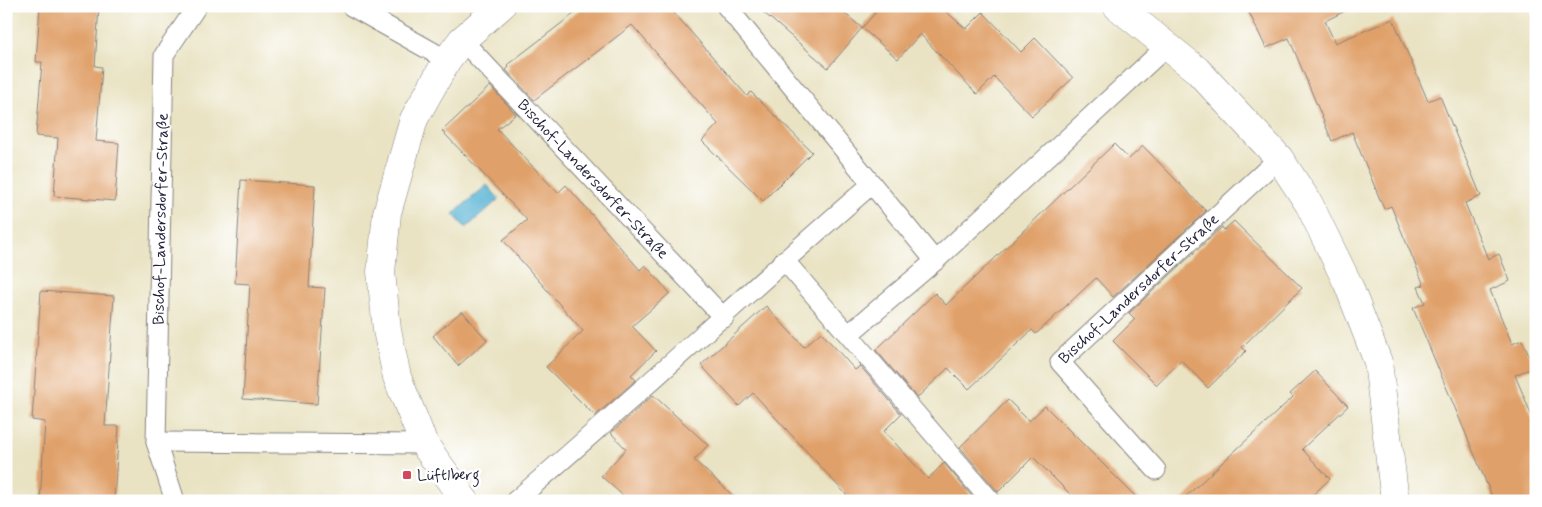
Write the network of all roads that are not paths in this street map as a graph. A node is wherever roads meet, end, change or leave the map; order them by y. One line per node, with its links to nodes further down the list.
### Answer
1 (197, 6): 14 (lane, Bischof-Landersdorfer-Straße)
2 (351, 6): 7 (lane, Bischof-Landersdorfer-Straße)
3 (501, 6): 7 (street)
4 (726, 6): 9 (lane)
5 (1122, 7): 6 (street)
6 (1167, 46): 8 (street); 11 (lane)
7 (455, 50): 12 (lane, Bischof-Landersdorfer-Straße); 15 (street)
8 (1280, 158): 16 (lane, Bischof-Landersdorfer-Straße); 21 (street)
9 (872, 184): 10 (lane); 11 (lane)
10 (784, 260): 12 (lane); 13 (lane)
11 (935, 260): 13 (lane)
12 (724, 318): 19 (lane)
13 (848, 334): 20 (lane)
14 (156, 442): 15 (lane); 17 (lane, Bischof-Landersdorfer-Straße)
15 (424, 444): 18 (street)
16 (1156, 470)
17 (175, 501)
18 (465, 501)
19 (515, 501)
20 (991, 501)
21 (1395, 501)

